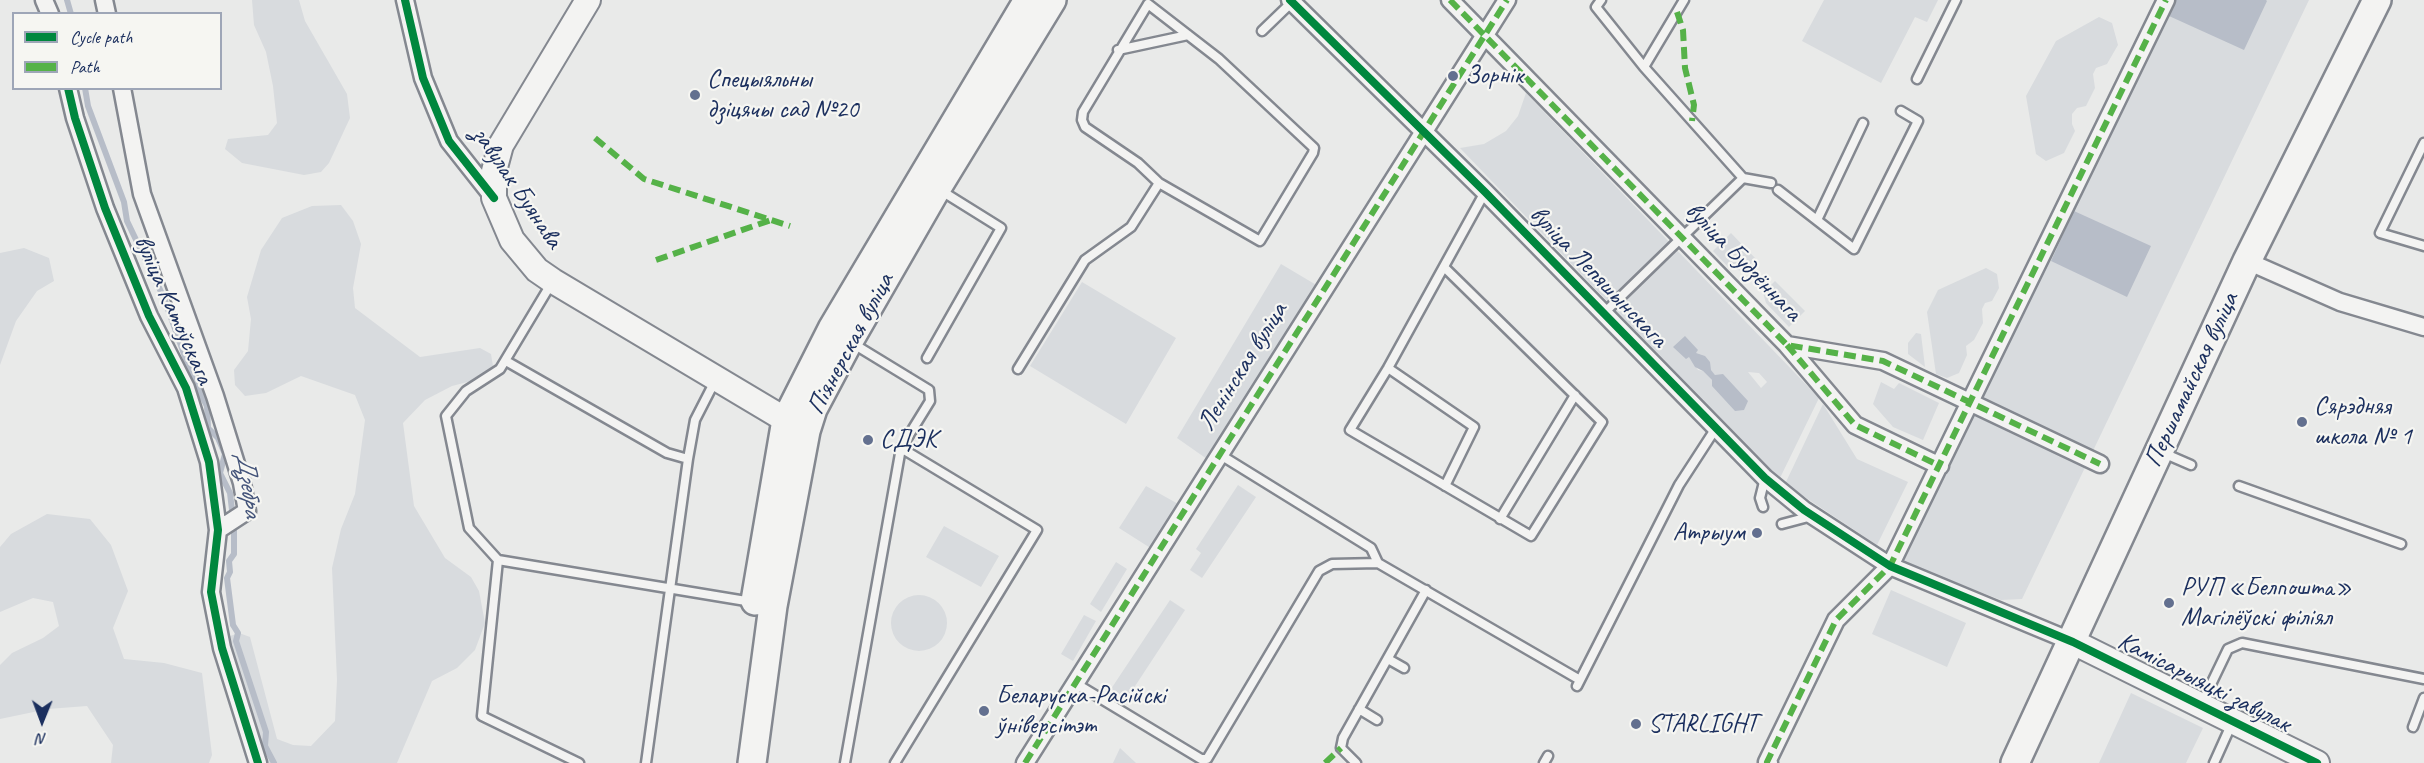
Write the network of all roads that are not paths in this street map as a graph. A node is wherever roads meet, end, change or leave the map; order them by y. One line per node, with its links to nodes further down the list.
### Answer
1 (405, 0): 29 (street, завулак Буянава)
2 (588, 0): 29 (main road)
3 (1028, 0): 38 (main road, Піянерская вуліца)
4 (1052, 0): 27 (main road, Піянерская вуліца)
5 (1450, 0): 15 (street, вуліца Будзённага)
6 (1508, 0): 15 (street, Ленінская вуліца)
7 (1601, 0): 17 (lane)
8 (1684, 0): 17 (lane)
9 (1956, 0): 18 (lane)
10 (2166, 0): 46 (street)
11 (2377, 0): 33 (main road, Першамайская вуліца)
12 (1291, 1): 13 (lane); 23 (street, вуліца Лепяшынскага)
13 (1263, 31)
14 (1188, 35): 16 (lane); 16 (lane); 26 (lane)
15 (1485, 36): 23 (street, Ленінская вуліца); 31 (street, вуліца Будзённага)
16 (1118, 50): 26 (lane)
17 (1644, 67): 25 (lane)
18 (1917, 79)
19 (68, 90): 63 (street, вуліца Катоўскага)
20 (122, 90): 63 (street, вуліца Катоўскага)
21 (1901, 111): 30 (lane)
22 (1863, 123): 30 (lane)
23 (1423, 133): 28 (street, вуліца Лепяшынскага); 51 (street, Ленінская вуліца)
24 (2424, 143): 32 (lane)
25 (1743, 178): 30 (lane); 31 (lane)
26 (1159, 183): 43 (lane)
27 (937, 188): 38 (main road, Піянерская вуліца); 40 (lane)
28 (1485, 192): 34 (lane); 36 (street, вуліца Лепяшынскага)
29 (494, 198): 35 (main road, завулак Буянава)
30 (1817, 220)
31 (1684, 238): 36 (lane); 39 (street, вуліца Будзённага)
32 (2424, 246)
33 (2247, 261): 37 (street); 50 (main road, Першамайская вуліца)
34 (1444, 267): 42 (lane); 45 (lane)
35 (553, 281): 41 (lane); 44 (main road, завулак Буянава)
36 (1604, 313): 48 (street, вуліца Лепяшынскага)
37 (2424, 327)
38 (840, 335): 47 (main road, Піянерская вуліца); 49 (lane)
39 (1787, 345): 46 (street, вуліца Будзённага); 55 (street)
40 (927, 358)
41 (506, 361): 52 (lane); 65 (lane)
42 (1388, 368): 57 (lane); 57 (lane)
43 (1018, 369)
44 (717, 378): 47 (main road, завулак Буянава); 52 (lane)
45 (1575, 394): 61 (lane); 61 (lane)
46 (1972, 403): 53 (street, вуліца Будзённага); 55 (street)
47 (796, 425): 70 (main road, Піянерская вуліца)
48 (1716, 428): 56 (street, вуліца Лепяшынскага); 69 (lane)
49 (901, 448): 87 (lane); 88 (lane)
50 (2159, 452): 54 (lane); 71 (main road, Першамайская вуліца)
51 (1219, 454): 66 (lane); 75 (street, Ленінская вуліца)
52 (688, 459): 68 (lane)
53 (2100, 464)
54 (2190, 465)
55 (1940, 466): 67 (street)
56 (1765, 478): 59 (lane); 60 (street, вуліца Лепяшынскага)
57 (1445, 486): 61 (lane)
58 (2239, 486): 64 (lane)
59 (1762, 507)
60 (1812, 516): 62 (lane); 67 (street, вуліца Лепяшынскага)
61 (1500, 519)
62 (1782, 524)
63 (218, 530): 82 (street, вуліца Катоўскага)
64 (2401, 544)
65 (498, 560): 68 (lane); 83 (lane)
66 (1378, 563): 69 (lane); 75 (lane)
67 (1890, 566): 71 (street, вуліца Лепяшынскага); 91 (street)
68 (670, 588): 70 (lane); 84 (lane)
69 (1426, 590): 72 (lane)
70 (764, 604): 85 (main road, Піянерская вуліца); 86 (main road, Піянерская вуліца)
71 (2073, 642): 77 (main road, Камісарыяцкі завулак); 92 (main road, Першамайская вуліца)
72 (1388, 658): 73 (lane); 78 (lane)
73 (1404, 668)
74 (2424, 679): 77 (lane)
75 (1076, 683): 89 (street, Ленінская вуліца)
76 (2424, 698): 81 (lane)
77 (2201, 705): 80 (main road, Камісарыяцкі завулак)
78 (1359, 710): 79 (lane); 90 (lane)
79 (1377, 720)
80 (2233, 721): 93 (lane); 94 (main road, Камісарыяцкі завулак)
81 (2413, 727)
82 (258, 763)
83 (579, 763)
84 (646, 763)
85 (735, 763)
86 (752, 763)
87 (845, 763)
88 (895, 763)
89 (1025, 763)
90 (1356, 763)
91 (1767, 763)
92 (2015, 763)
93 (2214, 763)
94 (2317, 763)

